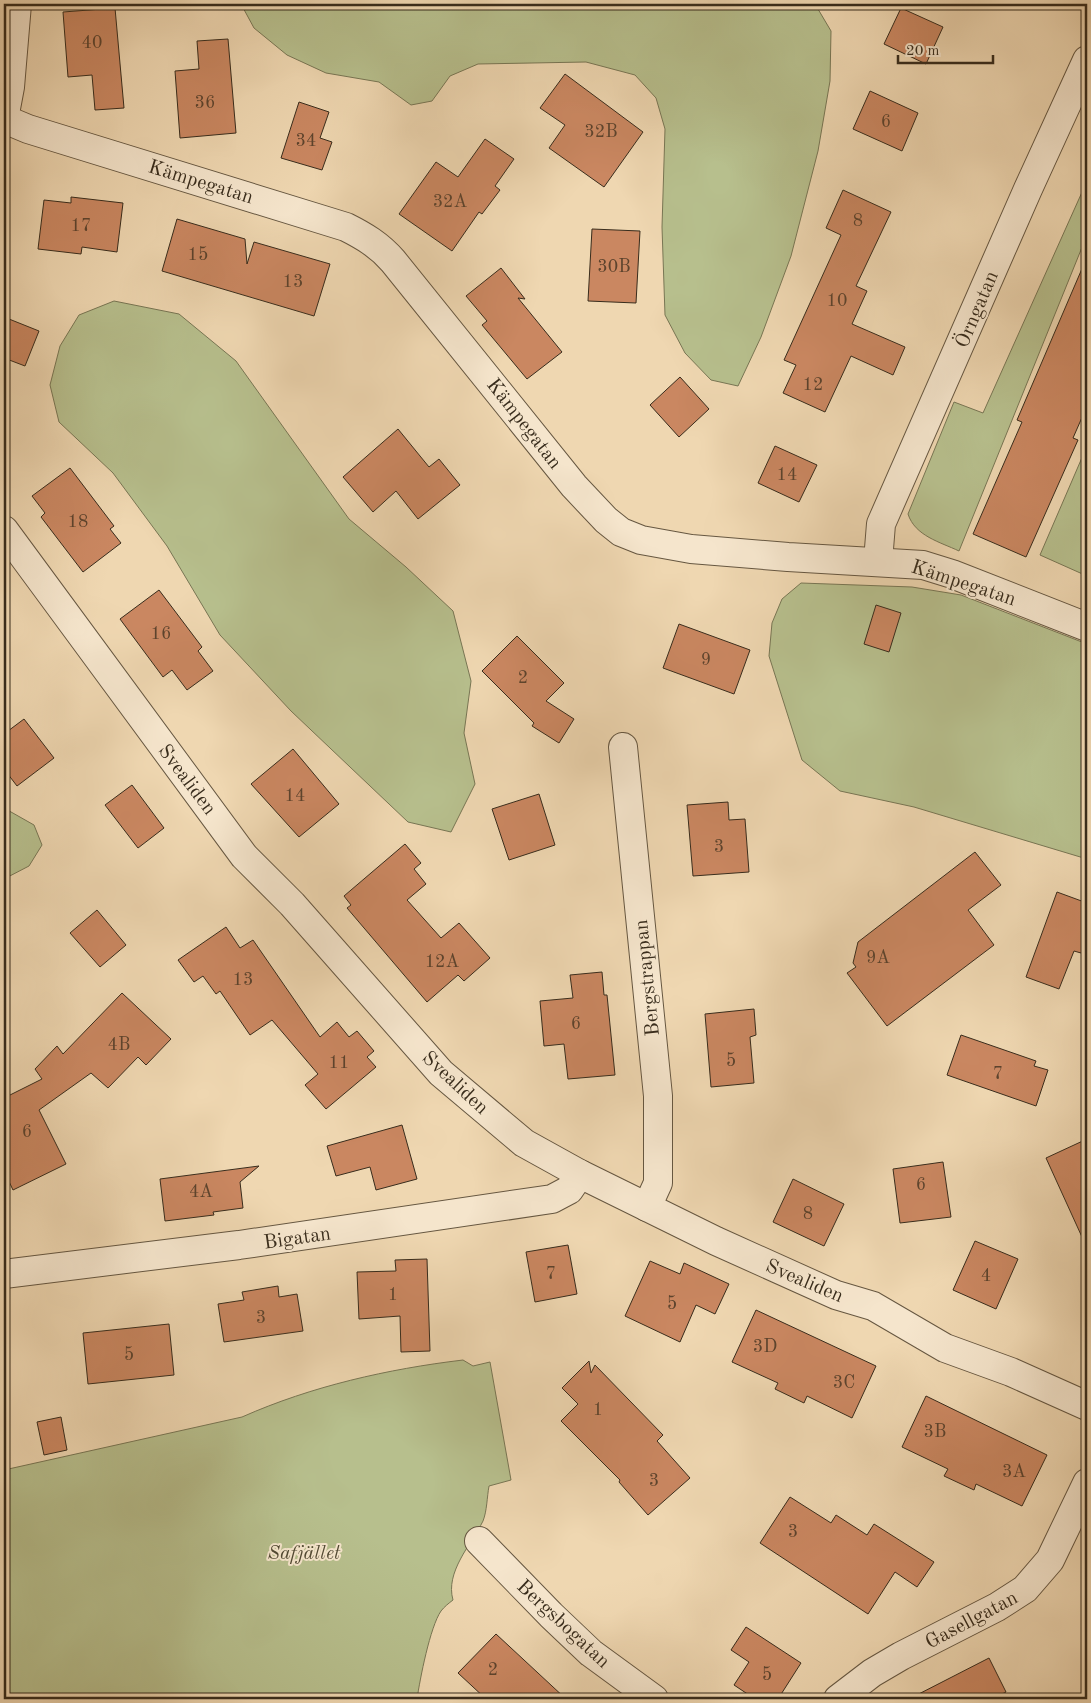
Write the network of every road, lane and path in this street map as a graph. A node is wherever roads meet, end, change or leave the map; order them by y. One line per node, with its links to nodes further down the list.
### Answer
1 (16, 4): 3 (street)
2 (1087, 60): 5 (street, Örngatan)
3 (4, 119): 5 (street, Kämpegatan)
4 (4, 530): 8 (street, Svealiden)
5 (878, 560): 6 (street, Kämpegatan)
6 (1087, 627)
7 (623, 747): 9 (street, Bergstrappan)
8 (580, 1174): 9 (street, Svealiden); 10 (street, Bigatan)
9 (647, 1207): 11 (street, Svealiden)
10 (4, 1274)
11 (1087, 1406)
12 (1087, 1483): 15 (street, Gasellgatan)
13 (479, 1541): 14 (street, Bergsbogatan)
14 (654, 1699)
15 (838, 1699)

